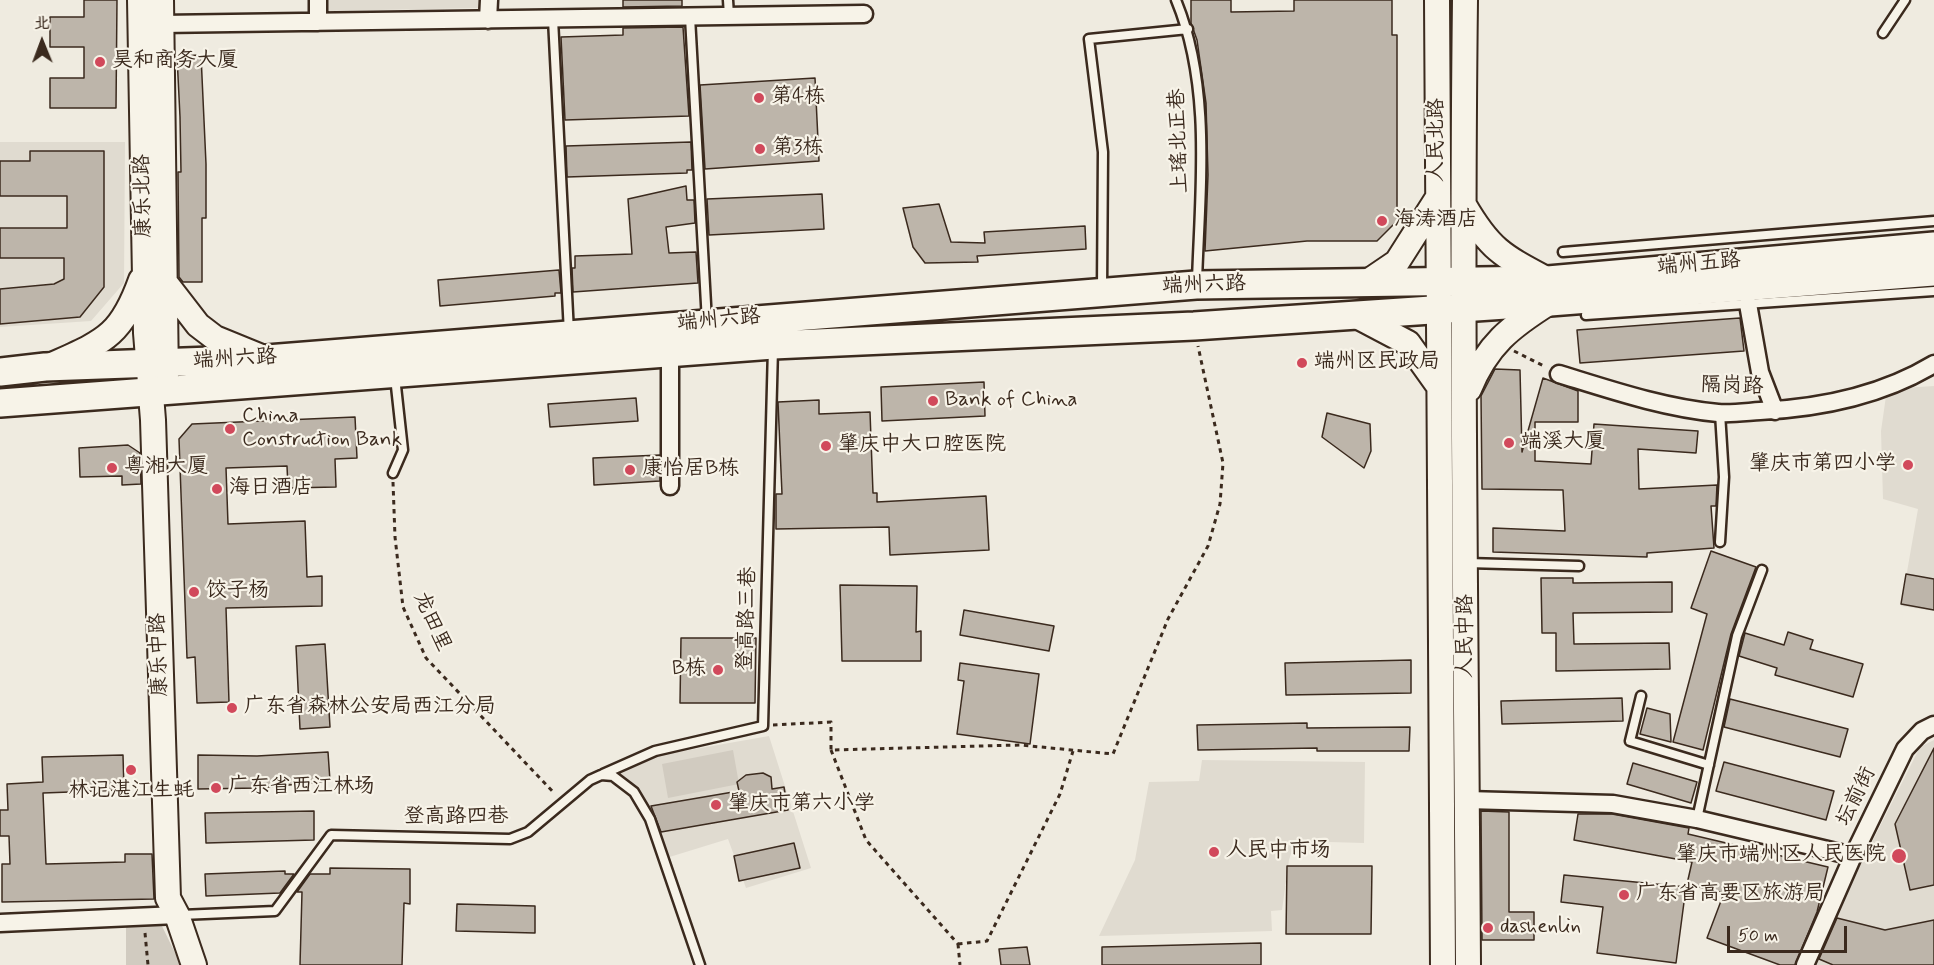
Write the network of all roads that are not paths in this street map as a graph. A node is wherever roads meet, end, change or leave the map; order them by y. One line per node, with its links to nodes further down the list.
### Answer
1 (140, 0): 25 (main road, 康乐北路)
2 (161, 0): 15 (main road, 康乐北路)
3 (318, 0): 14 (street)
4 (489, 0): 13 (street)
5 (1176, 0): 16 (lane, 上瑶北正巷)
6 (1437, 0): 18 (main road, 人民北路)
7 (1465, 0): 19 (main road, 人民北路)
8 (1905, 0): 17 (lane)
9 (728, 8): 10 (street); 11 (street)
10 (864, 14)
11 (690, 17): 12 (street); 36 (lane)
12 (553, 19): 13 (street); 37 (lane)
13 (488, 20): 14 (street)
14 (318, 22): 15 (street)
15 (161, 24): 25 (main road, 康乐北路)
16 (1188, 29): 28 (lane, 上瑶北正巷); 29 (lane)
17 (1883, 33)
18 (1438, 197): 20 (main road, 人民北路); 27 (main road)
19 (1463, 212): 20 (main road); 26 (main road, 人民北路); 30 (main road)
20 (1438, 221): 26 (main road, 人民北路)
21 (1934, 221): 23 (lane)
22 (1934, 246): 30 (main road, 端州五路)
23 (1563, 252)
24 (1934, 272): 30 (main road, 端州五路)
25 (155, 274): 40 (main road); 41 (main road, 康乐北路); 43 (main road)
26 (1451, 280): 27 (main road, 端州六路); 30 (main road, 端州五路); 33 (main road)
27 (1369, 281): 28 (main road, 端州六路)
28 (1196, 285): 29 (main road, 端州六路)
29 (1102, 291): 36 (main road, 端州六路)
30 (1549, 291): 33 (main road, 端州五路); 49 (main road)
31 (1934, 291): 32 (lane)
32 (1748, 304): 35 (lane); 51 (street)
33 (1451, 308): 34 (main road, 端州六路); 47 (main road, 人民中路); 49 (main road, 人民中路)
34 (1353, 314): 38 (main road, 端州六路); 47 (main road)
35 (1586, 315)
36 (707, 322): 37 (main road, 端州六路)
37 (569, 333): 40 (main road, 端州六路)
38 (773, 345): 39 (main road, 端州六路); 62 (lane, 登高路三巷)
39 (670, 353): 45 (main road, 端州六路); 54 (street)
40 (267, 359): 41 (main road, 端州六路)
41 (157, 363): 43 (main road, 端州六路); 48 (main road, 康乐北路)
42 (1934, 364): 51 (street, 隔岗路)
43 (45, 367): 44 (main road, 端州六路)
44 (0, 372)
45 (395, 374): 48 (main road, 端州六路); 53 (lane)
46 (1559, 374): 52 (street, 隔岗路)
47 (1438, 385): 70 (main road, 人民中路)
48 (158, 392): 50 (main road, 端州六路); 66 (main road, 康乐中路)
49 (1466, 397): 56 (main road, 人民中路)
50 (0, 403)
51 (1775, 411): 52 (street, 隔岗路)
52 (1720, 413): 55 (lane)
53 (393, 473)
54 (670, 486)
55 (1720, 542)
56 (1466, 563): 57 (lane); 63 (main road, 人民中路)
57 (1579, 566)
58 (1762, 570): 61 (lane)
59 (1641, 696): 61 (lane)
60 (1934, 725): 65 (street, 坛前街)
61 (1709, 765): 64 (lane)
62 (601, 775): 66 (lane, 登高路四巷); 69 (lane)
63 (1467, 800): 64 (street); 71 (main road, 人民中路)
64 (1697, 819): 65 (street)
65 (1853, 856): 72 (street, 坛前街)
66 (177, 915): 67 (street); 68 (main road, 康乐中路)
67 (0, 922)
68 (194, 965)
69 (700, 965)
70 (1443, 965)
71 (1467, 965)
72 (1805, 965)

